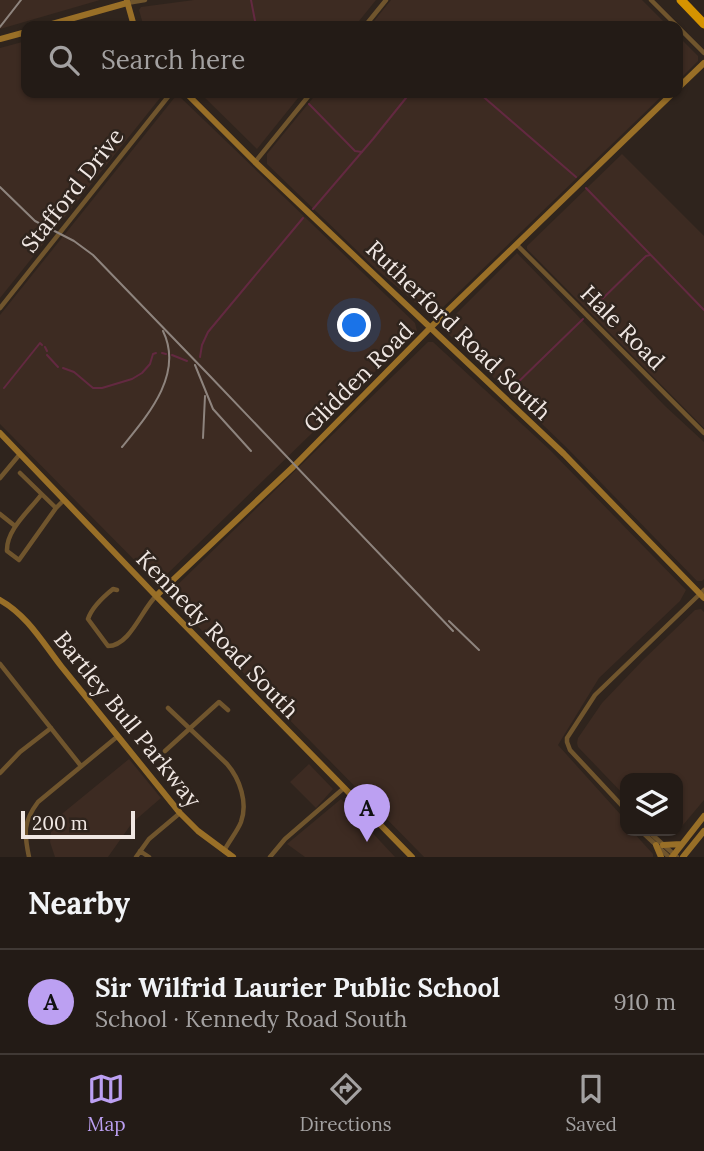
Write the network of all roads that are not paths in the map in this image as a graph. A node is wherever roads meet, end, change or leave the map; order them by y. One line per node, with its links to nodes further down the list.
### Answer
1 (145, 0): 5 (street)
2 (386, 0): 8 (street)
3 (651, 0): 9 (street)
4 (681, 0): 10 (highway)
5 (127, 1): 6 (street); 7 (street)
6 (61, 21)
7 (133, 21)
8 (369, 21)
9 (672, 21)
10 (704, 24)
11 (683, 32): 14 (street)
12 (21, 33): 13 (street)
13 (0, 39)
14 (704, 53)
15 (704, 63): 16 (street)
16 (683, 83)
17 (167, 98): 23 (street, Stafford Drive)
18 (191, 98): 21 (street, Rutherford Road South)
19 (307, 98): 21 (street)
20 (668, 98): 22 (street, Glidden Road)
21 (255, 162): 24 (street, Rutherford Road South)
22 (517, 245): 24 (street, Glidden Road); 26 (street, Hale Road)
23 (0, 308)
24 (430, 328): 36 (street, Rutherford Road South); 37 (street, Glidden Road)
25 (0, 433): 27 (street, Kennedy Road South)
26 (704, 433)
27 (20, 454): 29 (street); 31 (street, Kennedy Road South)
28 (20, 474): 30 (street)
29 (0, 478)
30 (41, 495): 32 (street); 34 (street)
31 (64, 500): 32 (street); 37 (street, Kennedy Road South)
32 (56, 508): 34 (street)
33 (0, 514): 34 (street)
34 (15, 526)
35 (117, 590): 37 (street)
36 (703, 594): 49 (street)
37 (156, 596): 48 (street, Kennedy Road South)
38 (0, 600): 44 (street, Bartley Bull Parkway)
39 (0, 664): 42 (street)
40 (168, 708): 43 (street)
41 (228, 710): 43 (street)
42 (51, 727): 46 (street); 47 (street)
43 (190, 728): 45 (street); 58 (street)
44 (118, 736): 46 (street); 50 (street, Bartley Bull Parkway)
45 (165, 751)
46 (81, 766): 61 (street)
47 (0, 773)
48 (344, 788): 65 (street); 66 (street, Kennedy Road South)
49 (620, 804)
50 (180, 813): 57 (street); 58 (street, Bartley Bull Parkway)
51 (704, 816): 55 (street)
52 (704, 831): 59 (street)
53 (647, 836): 56 (street)
54 (652, 836): 56 (street)
55 (683, 843): 56 (street); 60 (street)
56 (659, 845): 60 (street); 67 (street)
57 (140, 850): 62 (street); 63 (street)
58 (224, 851): 64 (street, Bartley Bull Parkway)
59 (687, 854)
60 (673, 856)
61 (29, 857)
62 (136, 857)
63 (149, 857)
64 (233, 857)
65 (271, 857)
66 (412, 857)
67 (661, 857)

